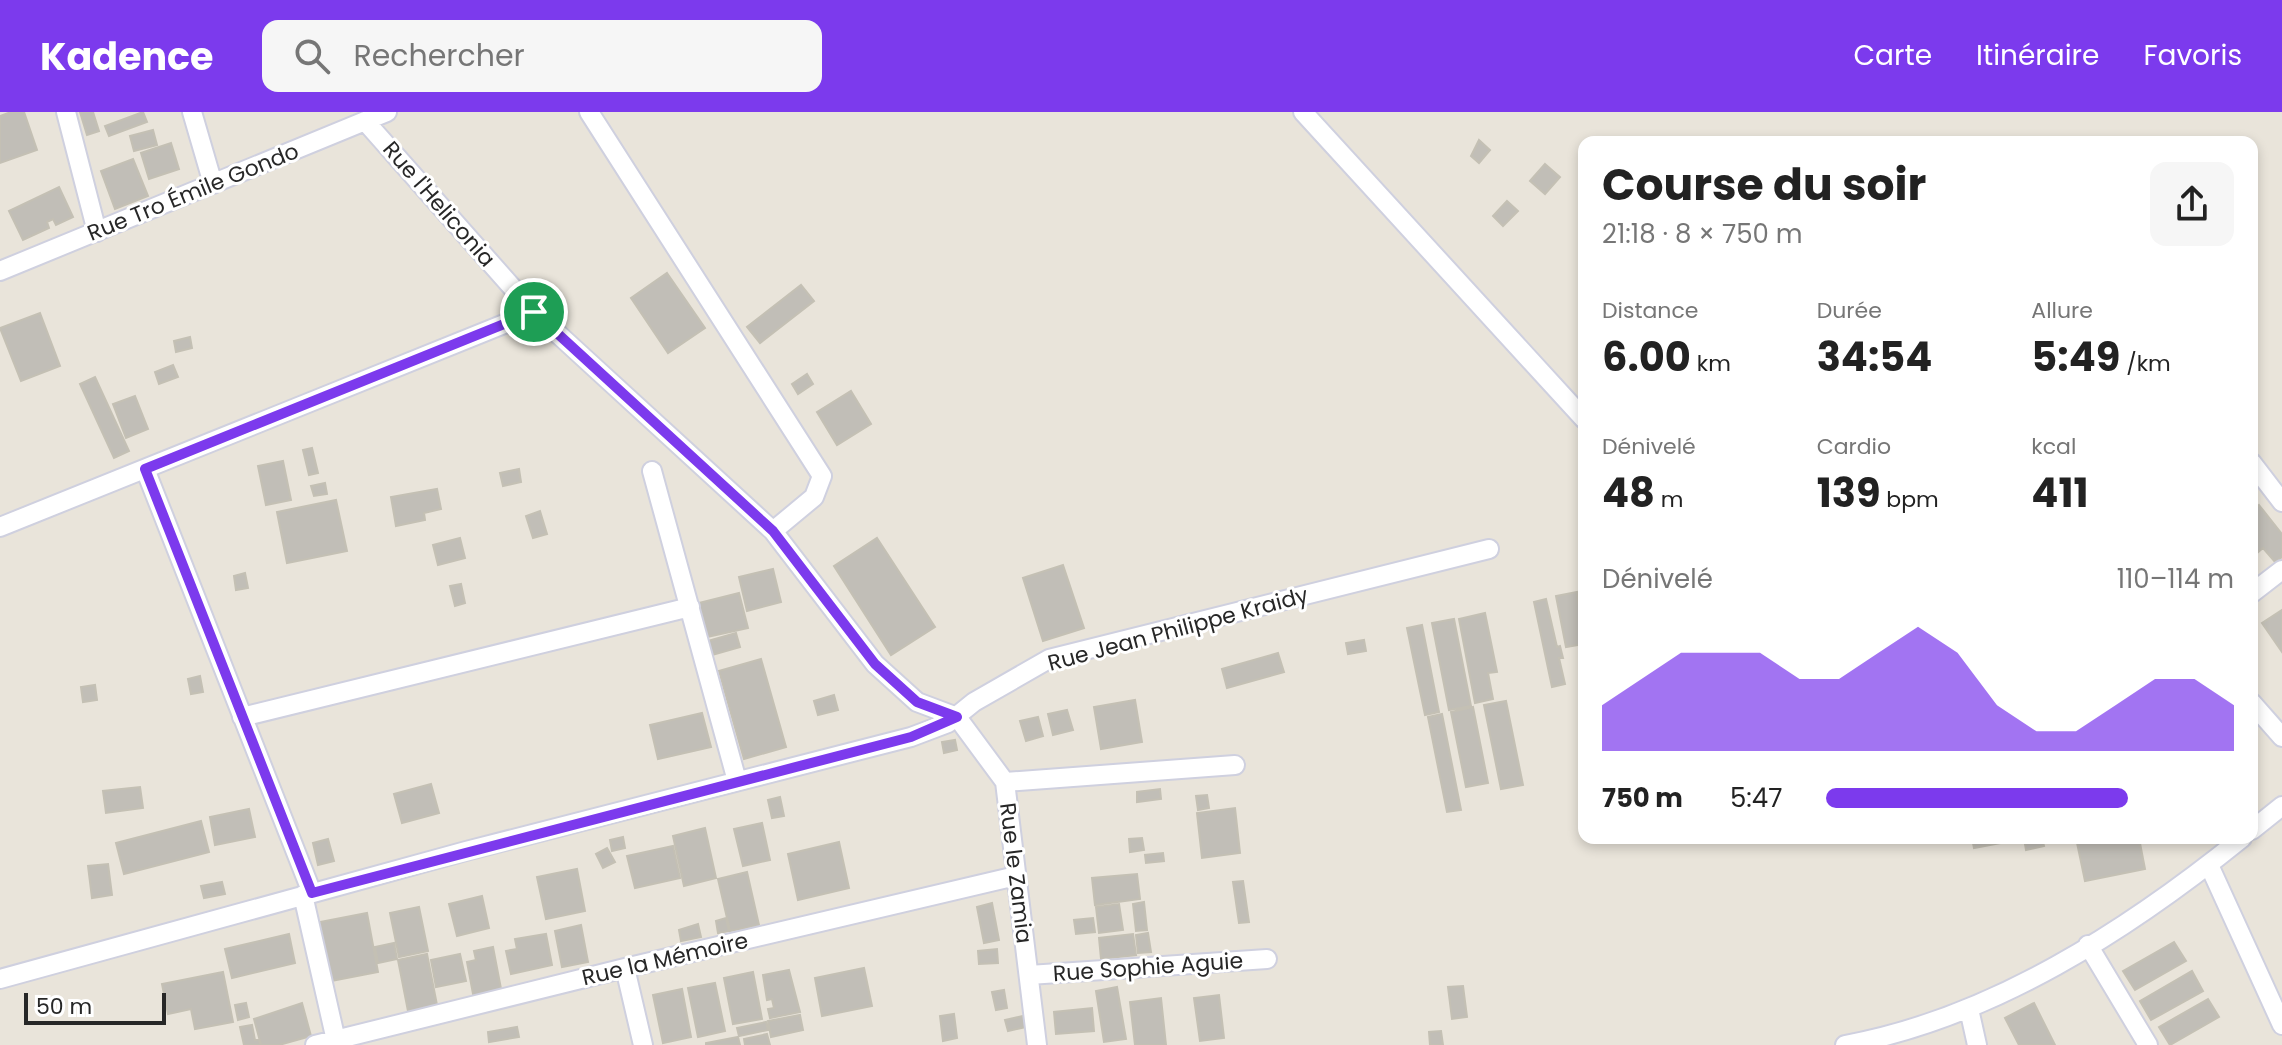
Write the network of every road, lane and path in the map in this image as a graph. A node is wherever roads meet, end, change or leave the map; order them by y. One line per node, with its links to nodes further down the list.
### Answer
1 (66, 112): 7 (street)
2 (192, 112): 6 (street)
3 (589, 112): 16 (street)
4 (1303, 112): 10 (street)
5 (379, 115): 6 (street, Rue Tro Émile Gondo); 9 (street, Rue l'Heliconia)
6 (213, 184): 7 (street, Rue Tro Émile Gondo)
7 (97, 232): 8 (street, Rue Tro Émile Gondo)
8 (2, 265)
9 (534, 312): 11 (street); 16 (street, Rue l'Heliconia)
10 (1578, 412)
11 (145, 469): 15 (street); 22 (street)
12 (652, 471): 20 (street)
13 (2258, 471): 14 (street)
14 (2282, 502)
15 (0, 527)
16 (773, 531): 23 (street, Rue l'Heliconia)
17 (1489, 549): 23 (street, Rue Jean Philippe Kraidy)
18 (2282, 570): 19 (street)
19 (2258, 588)
20 (690, 607): 22 (street); 26 (street)
21 (2258, 710): 24 (street)
22 (242, 717): 33 (street)
23 (957, 717): 26 (street, Rue Jean Philippe Kraidy); 27 (street, Rue le Zamia)
24 (2282, 737)
25 (1235, 765): 27 (street)
26 (737, 781): 33 (street, Rue Jean Philippe Kraidy)
27 (1005, 782): 32 (street, Rue le Zamia)
28 (2282, 806): 29 (street)
29 (2258, 825)
30 (2235, 844): 31 (street)
31 (2209, 865): 34 (street); 40 (street)
32 (1016, 876): 36 (street, Rue la Mémoire); 37 (street, Rue le Zamia)
33 (307, 894): 38 (street, Rue Jean Philippe Kraidy); 41 (street)
34 (2088, 945): 39 (street); 47 (street)
35 (1267, 959): 37 (street, Rue Sophie Aguie)
36 (625, 968): 41 (street, Rue la Mémoire); 44 (street)
37 (1029, 975): 45 (street, Rue le Zamia)
38 (0, 979)
39 (1969, 1009): 42 (street); 46 (street)
40 (2282, 1025)
41 (336, 1042): 43 (street, Rue la Mémoire)
42 (1854, 1044)
43 (315, 1045)
44 (643, 1045)
45 (1037, 1045)
46 (1977, 1045)
47 (2148, 1045)

